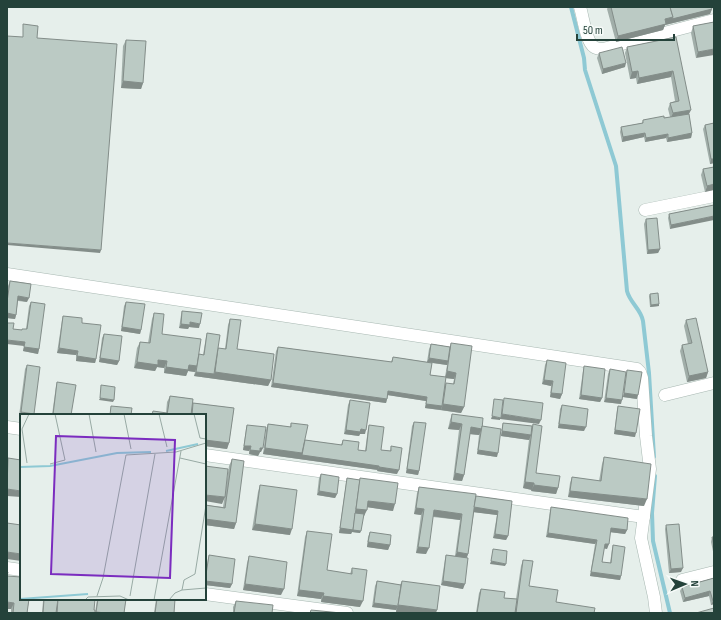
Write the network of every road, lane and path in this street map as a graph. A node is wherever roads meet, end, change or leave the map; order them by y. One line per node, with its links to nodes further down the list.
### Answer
1 (580, 7): 2 (street)
2 (714, 20)
3 (714, 196): 4 (street)
4 (645, 210)
5 (7, 274): 11 (street)
6 (714, 383): 7 (street)
7 (665, 395)
8 (7, 427): 9 (street)
9 (20, 429)
10 (206, 455): 11 (street)
11 (644, 517): 18 (street)
12 (7, 568): 13 (street)
13 (20, 570)
14 (714, 572): 15 (street)
15 (682, 580)
16 (206, 594): 17 (street)
17 (346, 613)
18 (656, 613)

